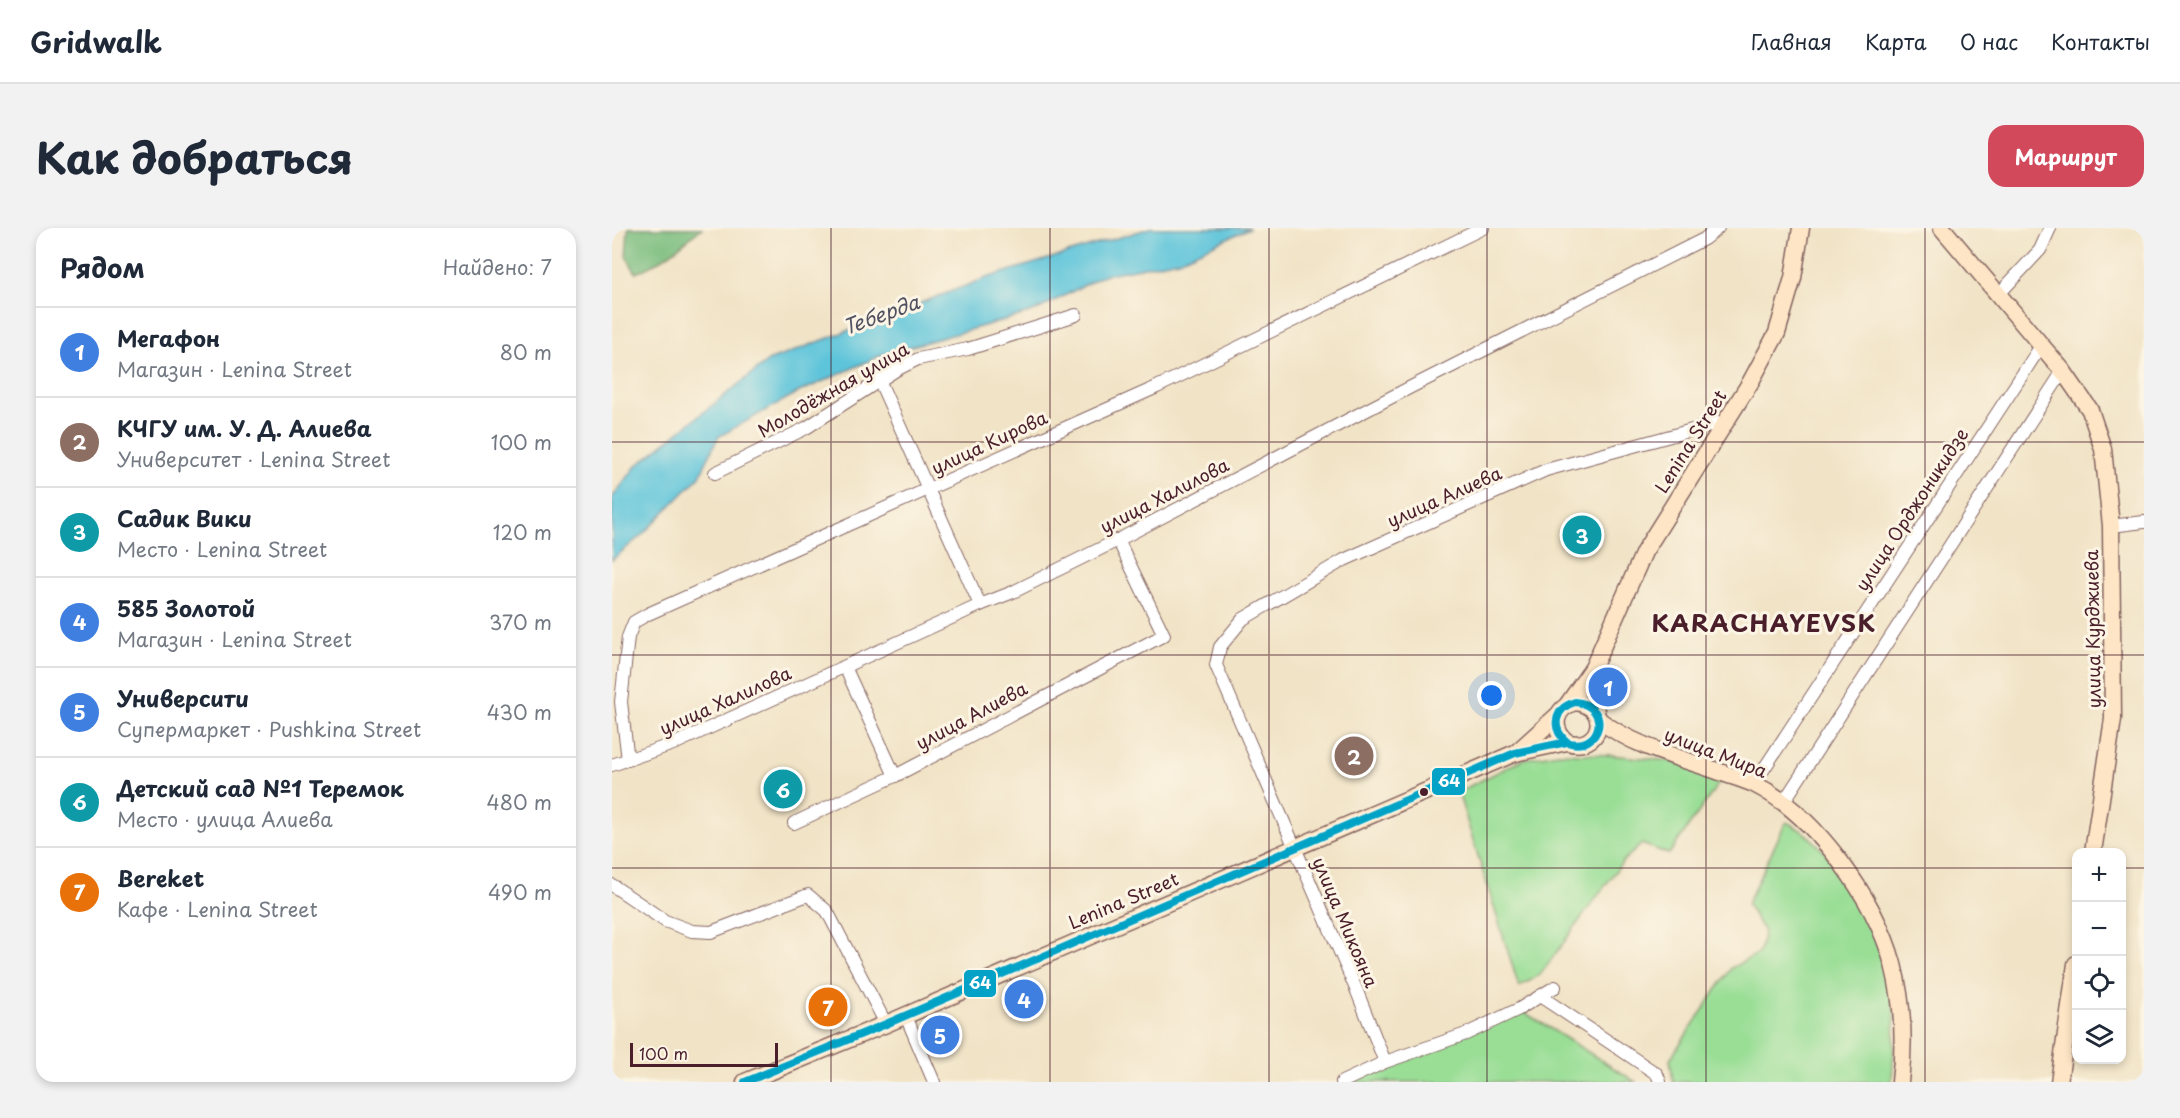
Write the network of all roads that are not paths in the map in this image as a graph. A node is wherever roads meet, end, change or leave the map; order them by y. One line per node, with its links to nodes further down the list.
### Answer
1 (1483, 228): 13 (street, улица Кирова)
2 (1719, 228): 16 (street, улица Халилова)
3 (1801, 228): 11 (main road, Lenina Street)
4 (1942, 228): 6 (main road)
5 (2050, 228): 6 (street)
6 (1998, 295): 8 (main road)
7 (1076, 315): 10 (street, Молодёжная улица)
8 (2041, 346): 9 (main road); 30 (street, улица Орджоникидзе)
9 (2063, 371): 15 (main road, улица Курджиева); 31 (street)
10 (880, 382): 12 (street, Молодёжная улица); 13 (street)
11 (1725, 421): 18 (street, улица Алиева); 20 (main road, Lenina Street)
12 (715, 473)
13 (929, 490): 17 (street); 27 (street, улица Кирова)
14 (2144, 522): 15 (street)
15 (2111, 526): 34 (main road, улица Курджиева)
16 (1118, 540): 17 (street, улица Халилова); 29 (street, улица Алиева)
17 (980, 605): 19 (street, улица Халилова)
18 (1216, 665): 33 (street, улица Микояна)
19 (844, 668): 27 (street, улица Халилова); 29 (street)
20 (1593, 668): 21 (main road, Lenina Street); 22 (main road, Lenina Street)
21 (1563, 709): 22 (main road); 23 (main road); 26 (main road, Lenina Street)
22 (1597, 716): 24 (main road); 25 (main road, улица Мира)
23 (1567, 742): 24 (main road); 26 (main road, Lenina Street)
24 (1586, 742): 25 (main road, улица Мира)
25 (1639, 744): 30 (main road, улица Мира)
26 (1515, 753): 33 (main road, Lenina Street)
27 (628, 760): 28 (street, улица Халилова)
28 (612, 765)
29 (895, 776): 32 (street, улица Алиева)
30 (1754, 784): 31 (main road, улица Мира)
31 (1783, 803): 46 (main road, улица Мира)
32 (794, 823)
33 (1295, 848): 39 (main road, Lenina Street); 41 (street, улица Микояна)
34 (2094, 848)
35 (612, 885): 40 (street)
36 (1555, 987): 38 (street)
37 (2072, 992): 47 (main road)
38 (1540, 996): 41 (street); 45 (street)
39 (905, 1014): 40 (main road, Lenina Street); 43 (street)
40 (886, 1024): 42 (main road, Lenina Street)
41 (1385, 1062): 44 (street)
42 (745, 1082)
43 (934, 1082)
44 (1342, 1082)
45 (1660, 1082)
46 (1900, 1082)
47 (2059, 1082)

